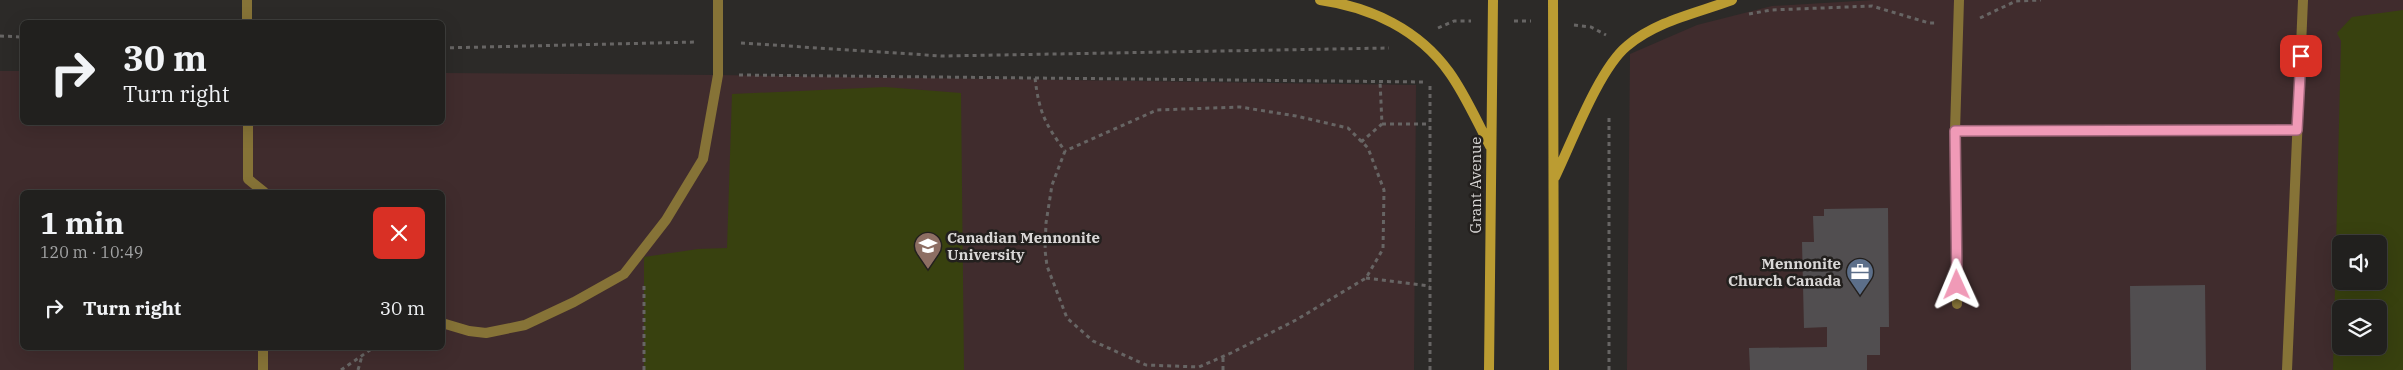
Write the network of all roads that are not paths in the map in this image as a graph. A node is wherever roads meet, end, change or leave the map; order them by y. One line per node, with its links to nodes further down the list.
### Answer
1 (247, 0): 9 (lane)
2 (718, 0): 17 (lane)
3 (1320, 0): 13 (main road)
4 (1493, 0): 13 (main road, Grant Avenue)
5 (1553, 0): 14 (main road)
6 (1732, 0): 14 (main road)
7 (1959, 0): 12 (lane)
8 (2304, 0): 11 (lane)
9 (247, 20)
10 (248, 125): 15 (lane)
11 (2297, 130): 12 (lane); 22 (lane)
12 (1955, 131): 16 (lane)
13 (1490, 146): 20 (main road, Grant Avenue)
14 (1554, 180): 21 (main road)
15 (262, 190)
16 (1957, 304)
17 (445, 324)
18 (263, 350): 19 (lane)
19 (263, 370)
20 (1490, 370)
21 (1554, 370)
22 (2287, 370)

